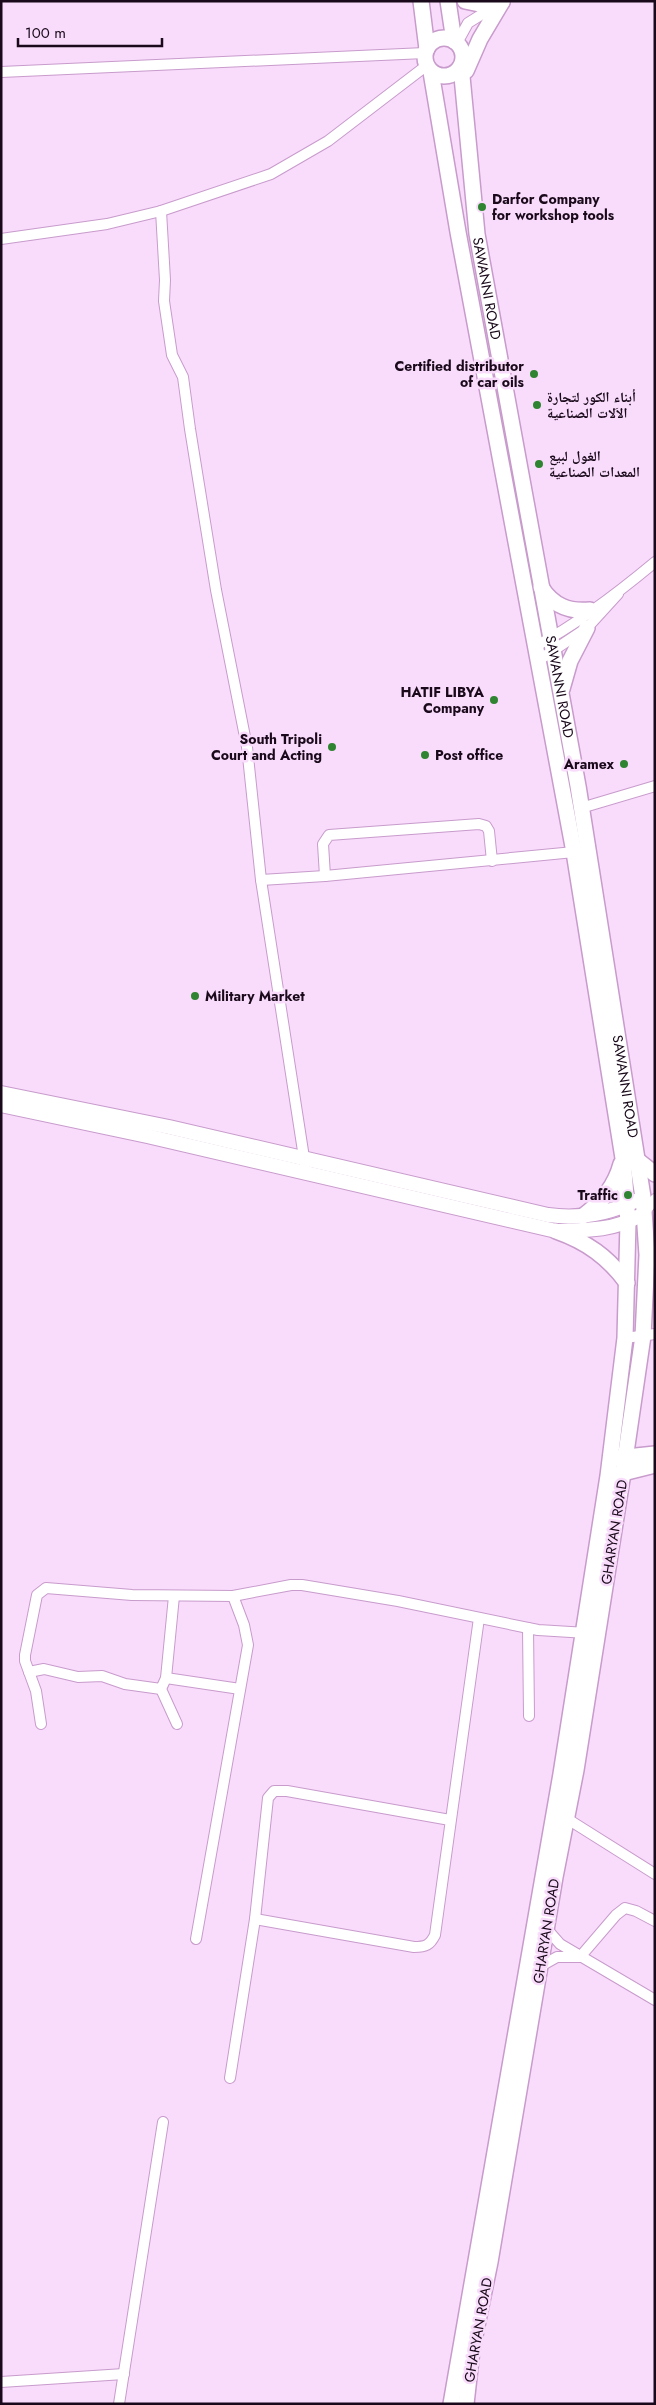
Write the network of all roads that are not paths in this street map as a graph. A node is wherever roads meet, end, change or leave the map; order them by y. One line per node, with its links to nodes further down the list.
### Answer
1 (421, 1): 6 (highway, SAWANNI ROAD)
2 (448, 1): 5 (highway, SAWANNI ROAD)
3 (465, 1): 4 (highway)
4 (502, 1): 5 (street); 9 (highway)
5 (456, 42): 6 (highway); 7 (highway, SAWANNI ROAD)
6 (427, 60): 7 (highway); 8 (street); 10 (street); 18 (highway, SAWANNI ROAD)
7 (461, 66): 9 (highway, SAWANNI ROAD)
8 (1, 72)
9 (463, 83): 13 (highway, SAWANNI ROAD)
10 (161, 211): 11 (street); 25 (street)
11 (1, 239)
12 (655, 562): 14 (street)
13 (540, 586): 15 (highway); 17 (highway, SAWANNI ROAD)
14 (624, 588): 15 (street); 16 (street)
15 (590, 610): 17 (street)
16 (586, 628): 17 (street); 19 (highway)
17 (552, 644): 18 (street); 18 (street); 19 (highway, SAWANNI ROAD)
18 (538, 653): 22 (highway, SAWANNI ROAD)
19 (560, 696): 21 (highway, SAWANNI ROAD)
20 (655, 786): 21 (street)
21 (580, 808): 29 (highway, SAWANNI ROAD)
22 (574, 852): 23 (street); 29 (highway, SAWANNI ROAD)
23 (492, 861): 24 (street); 24 (street)
24 (326, 876): 25 (street)
25 (261, 880): 28 (street)
26 (1, 1093): 28 (main road)
27 (1, 1105): 30 (main road)
28 (303, 1158): 30 (street); 35 (main road)
29 (629, 1159): 31 (highway); 32 (highway, SAWANNI ROAD); 33 (highway, SAWANNI ROAD); 35 (highway)
30 (307, 1173): 37 (main road)
31 (655, 1174)
32 (651, 1196): 33 (main road); 34 (highway, SAWANNI ROAD)
33 (626, 1205): 35 (main road); 36 (highway, SAWANNI ROAD)
34 (644, 1213): 36 (main road); 39 (highway, SAWANNI ROAD)
35 (582, 1216)
36 (628, 1222): 37 (main road); 38 (highway, SAWANNI ROAD)
37 (556, 1231): 38 (highway)
38 (627, 1283): 40 (highway, SAWANNI ROAD)
39 (649, 1335): 40 (street); 42 (highway, SAWANNI ROAD)
40 (625, 1338): 42 (highway, SAWANNI ROAD)
41 (655, 1454): 42 (highway)
42 (618, 1458): 44 (highway, GHARYAN ROAD)
43 (655, 1465): 44 (highway)
44 (616, 1474): 49 (highway, GHARYAN ROAD); 50 (highway, GHARYAN ROAD)
45 (174, 1596): 46 (street); 51 (street); 52 (street)
46 (233, 1596): 47 (street); 54 (street)
47 (479, 1618): 48 (street); 59 (street)
48 (528, 1628): 49 (street); 55 (street)
49 (582, 1633): 50 (street); 73 (highway, GHARYAN ROAD)
50 (598, 1634): 58 (highway, GHARYAN ROAD)
51 (29, 1672): 53 (street); 56 (street)
52 (166, 1678): 53 (street); 54 (street)
53 (162, 1689): 57 (street)
54 (240, 1689): 64 (street)
55 (529, 1716)
56 (42, 1724)
57 (177, 1724)
58 (566, 1818): 60 (street); 63 (highway, GHARYAN ROAD)
59 (450, 1820): 61 (street); 61 (street)
60 (655, 1874)
61 (255, 1919): 68 (street)
62 (655, 1921): 65 (street)
63 (546, 1928): 65 (street); 66 (highway, GHARYAN ROAD)
64 (196, 1939)
65 (580, 1957): 66 (street); 67 (street)
66 (541, 1966): 74 (highway, GHARYAN ROAD)
67 (655, 2000)
68 (230, 2078)
69 (163, 2122): 70 (street)
70 (124, 2374): 71 (street); 72 (street)
71 (1, 2382)
72 (119, 2404)
73 (451, 2404)
74 (466, 2404)

